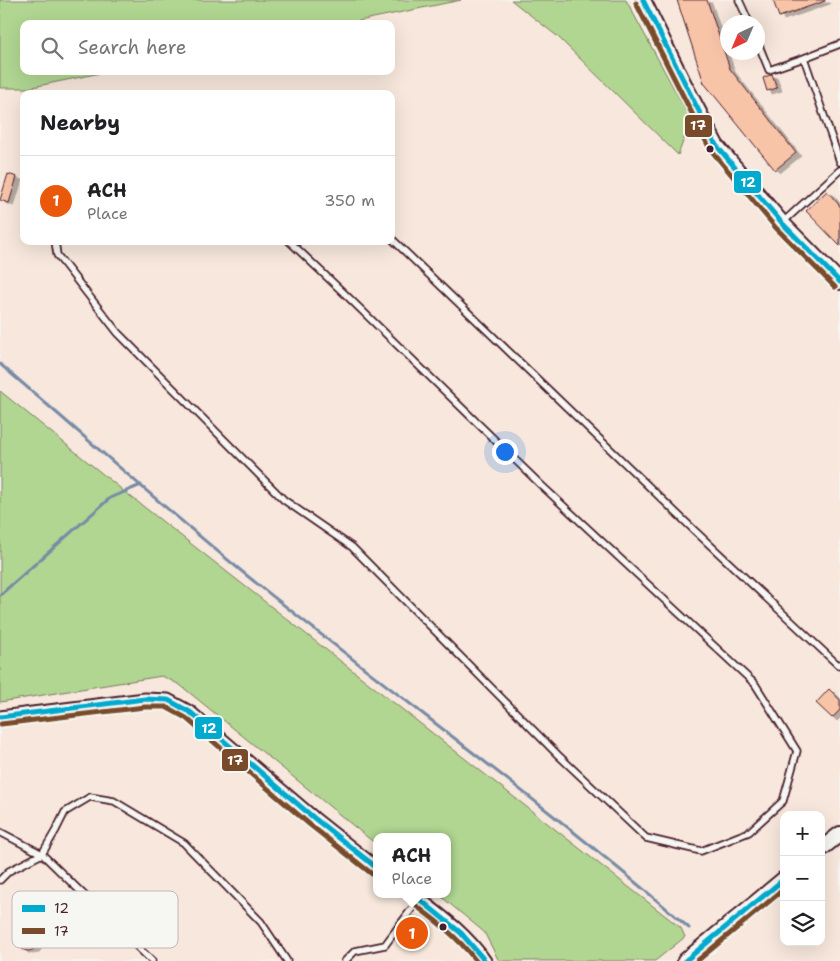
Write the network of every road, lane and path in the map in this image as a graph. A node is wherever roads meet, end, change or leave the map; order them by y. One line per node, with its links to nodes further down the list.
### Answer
1 (642, 0): 9 (street)
2 (740, 0): 3 (lane)
3 (746, 15)
4 (840, 44): 5 (lane)
5 (804, 58): 6 (lane); 7 (lane)
6 (765, 60)
7 (840, 162)
8 (840, 170): 9 (lane)
9 (782, 223): 13 (street)
10 (395, 242): 14 (lane)
11 (56, 245): 12 (lane)
12 (293, 245)
13 (840, 282)
14 (840, 664)
15 (0, 718): 20 (street)
16 (0, 832): 19 (lane)
17 (840, 834): 18 (street)
18 (825, 846)
19 (42, 854): 21 (lane); 23 (lane); 28 (lane)
20 (373, 865)
21 (0, 880)
22 (780, 882): 31 (street)
23 (80, 891)
24 (415, 898): 29 (lane)
25 (419, 898): 30 (street)
26 (139, 948): 27 (lane)
27 (152, 961)
28 (287, 961)
29 (345, 961)
30 (485, 961)
31 (685, 961)

